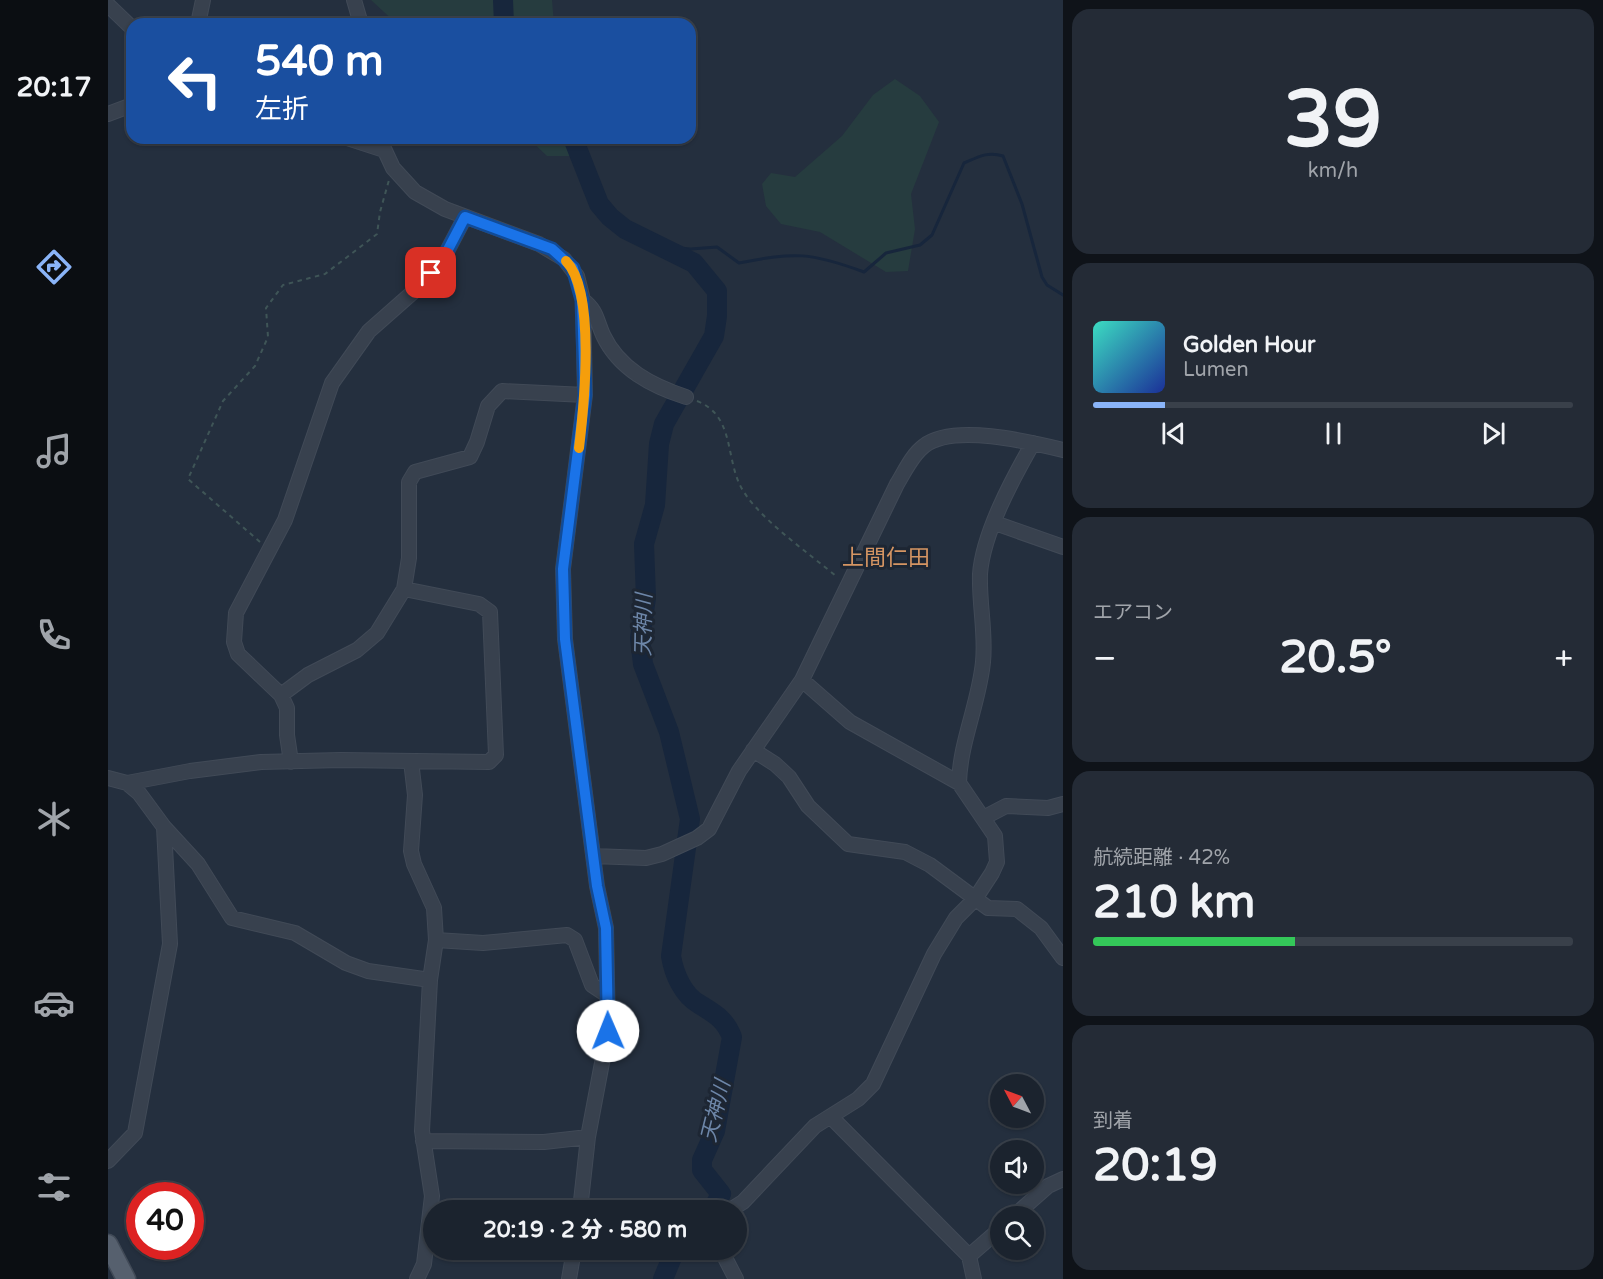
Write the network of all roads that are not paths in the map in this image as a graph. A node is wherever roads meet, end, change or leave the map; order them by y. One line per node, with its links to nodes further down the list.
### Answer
1 (203, 0): 4 (street)
2 (354, 0): 5 (street)
3 (108, 5): 6 (street)
4 (199, 18)
5 (359, 18)
6 (126, 22)
7 (126, 107): 8 (street)
8 (108, 114)
9 (382, 144): 10 (street)
10 (465, 217): 11 (street); 20 (street)
11 (582, 300): 12 (street); 13 (street)
12 (585, 395): 18 (street); 30 (street)
13 (686, 397)
14 (1033, 443): 15 (street); 16 (street); 19 (street)
15 (1063, 450)
16 (995, 523): 17 (street); 26 (street)
17 (1063, 547)
18 (404, 589): 20 (street); 22 (street)
19 (802, 680): 21 (street); 26 (street)
20 (281, 695): 23 (street)
21 (753, 750): 30 (street); 31 (street)
22 (411, 761): 23 (street); 32 (street)
23 (291, 762): 25 (street)
24 (108, 778): 25 (street)
25 (127, 783): 29 (street)
26 (959, 783): 28 (street)
27 (1063, 804): 28 (street)
28 (985, 817): 31 (street)
29 (164, 827): 34 (street); 39 (street)
30 (593, 856): 35 (street)
31 (975, 899): 33 (street); 36 (street)
32 (436, 940): 34 (street); 35 (street)
33 (1063, 958)
34 (430, 980): 38 (street)
35 (608, 994): 37 (street)
36 (831, 1117): 42 (street); 46 (street)
37 (588, 1137): 38 (street); 41 (street)
38 (423, 1141): 50 (street)
39 (108, 1161)
40 (1063, 1179): 43 (street)
41 (581, 1200)
42 (745, 1200)
43 (1025, 1206)
44 (990, 1238): 46 (street)
45 (108, 1244): 49 (main road)
46 (969, 1256): 53 (street)
47 (572, 1260): 51 (street)
48 (726, 1260): 52 (street)
49 (126, 1279)
50 (417, 1279)
51 (569, 1279)
52 (736, 1279)
53 (974, 1279)

